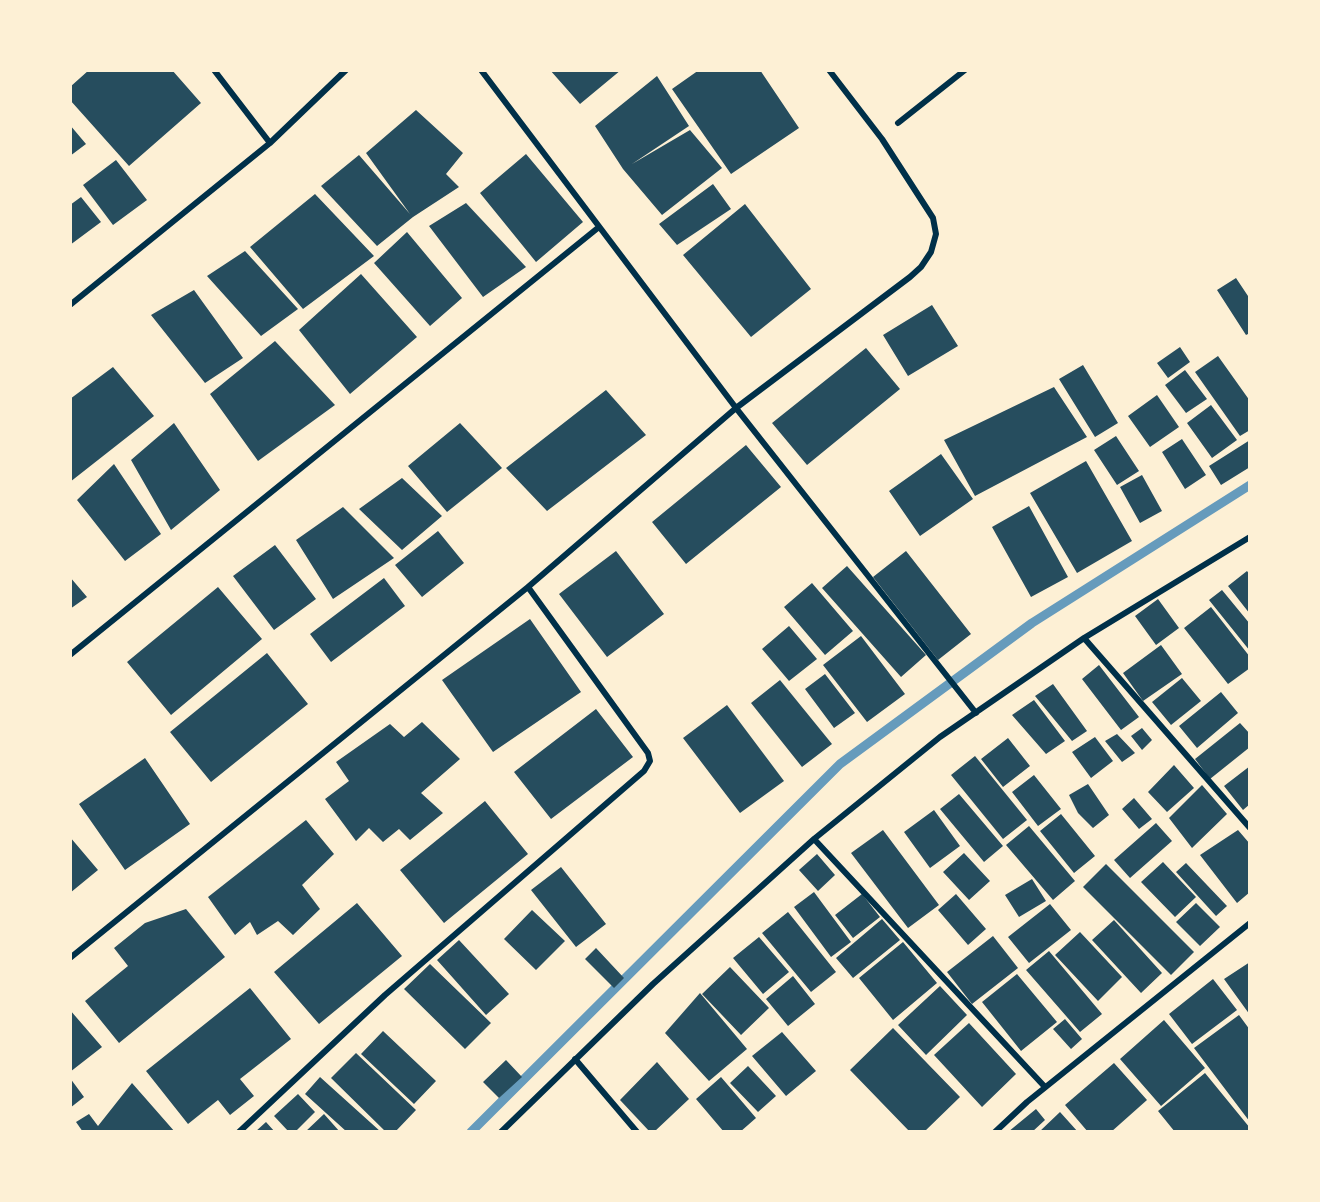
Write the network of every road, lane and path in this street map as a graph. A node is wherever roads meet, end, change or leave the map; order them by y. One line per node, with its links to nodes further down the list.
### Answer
1 (214, 70): 7 (street)
2 (346, 70): 7 (street)
3 (481, 70): 8 (street)
4 (829, 70): 10 (street)
5 (965, 70): 6 (street)
6 (898, 123)
7 (270, 143): 9 (street)
8 (599, 227): 10 (street); 14 (street)
9 (71, 304)
10 (736, 408): 12 (street); 15 (street)
11 (1250, 537): 13 (street)
12 (528, 587): 19 (street); 22 (street)
13 (1084, 638): 15 (street); 16 (street)
14 (70, 655)
15 (975, 713): 17 (street)
16 (1250, 828)
17 (814, 838): 20 (street); 21 (street)
18 (1250, 923): 21 (street)
19 (70, 958)
20 (575, 1059): 23 (street); 24 (street)
21 (1045, 1087): 25 (street)
22 (239, 1131)
23 (501, 1131)
24 (637, 1131)
25 (995, 1131)

